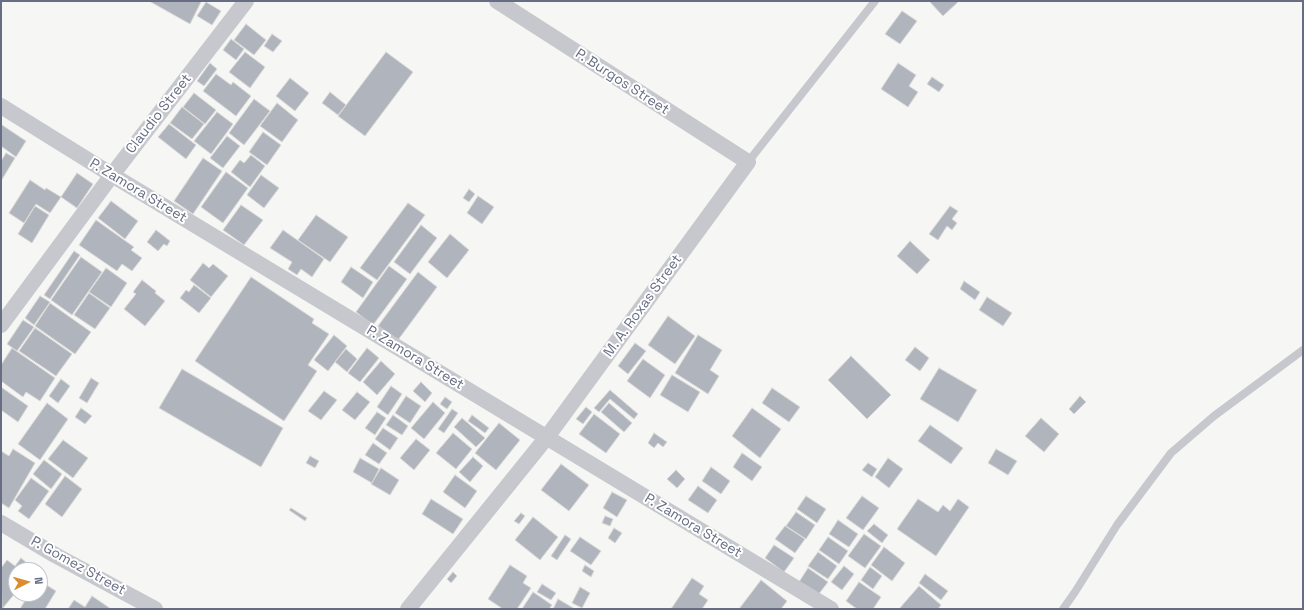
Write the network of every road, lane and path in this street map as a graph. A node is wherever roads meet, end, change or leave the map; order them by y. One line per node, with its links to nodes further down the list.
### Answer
1 (246, 1): 6 (street, Claudio Street)
2 (497, 1): 5 (street, P. Burgos Street)
3 (875, 1): 5 (lane, M. A. Roxas Street)
4 (1, 106): 6 (street, P. Zamora Street)
5 (748, 162): 9 (street, M. A. Roxas Street)
6 (112, 175): 7 (street, Claudio Street); 9 (street, P. Zamora Street)
7 (1, 325)
8 (1303, 350): 14 (lane)
9 (547, 437): 12 (street, M. A. Roxas Street); 13 (street, P. Zamora Street)
10 (1, 523): 11 (street, P. Gomez Street)
11 (155, 609)
12 (408, 609)
13 (831, 609)
14 (1063, 609)

